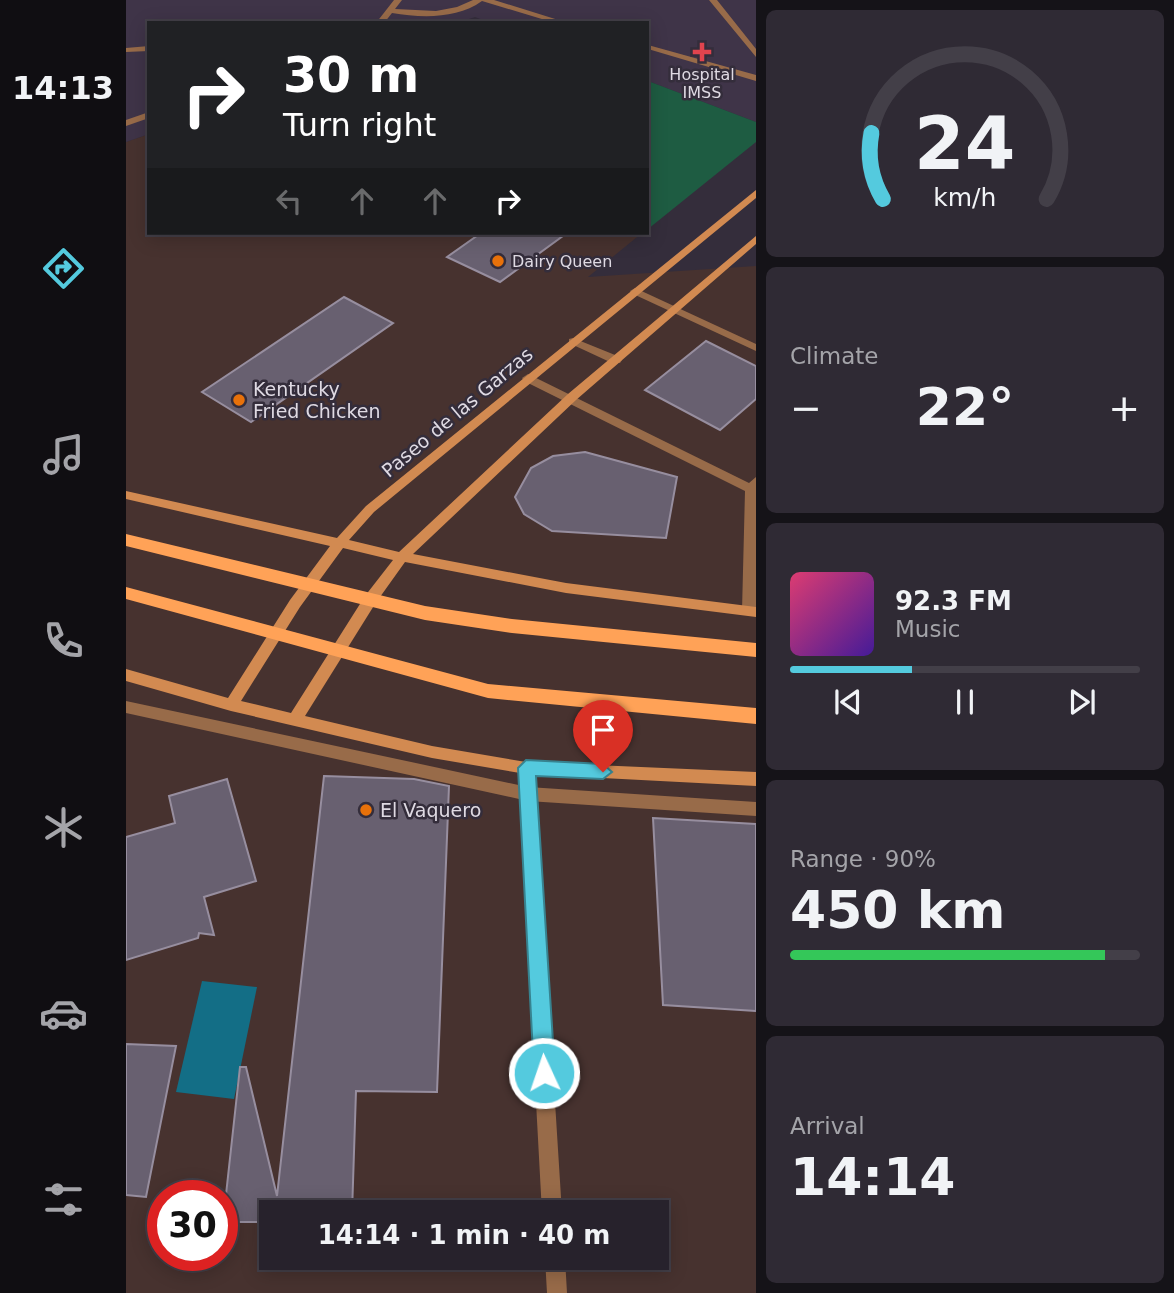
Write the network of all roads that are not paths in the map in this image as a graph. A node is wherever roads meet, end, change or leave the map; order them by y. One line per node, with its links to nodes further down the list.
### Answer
1 (398, 0): 5 (street)
2 (479, 0): 5 (street)
3 (486, 0): 7 (street)
4 (713, 0): 11 (street)
5 (390, 10): 6 (street)
6 (382, 21)
7 (557, 21)
8 (649, 47): 12 (street)
9 (147, 48): 10 (street)
10 (126, 50)
11 (756, 55)
12 (756, 78)
13 (147, 116): 14 (street)
14 (126, 123)
15 (756, 193): 17 (main road, Paseo de las Garzas)
16 (756, 239): 18 (main road)
17 (635, 291): 18 (street); 19 (main road, Paseo de las Garzas)
18 (675, 310): 20 (street); 21 (main road)
19 (573, 341): 21 (street); 22 (main road, Paseo de las Garzas)
20 (756, 348)
21 (616, 360): 23 (main road)
22 (528, 378): 23 (street); 27 (main road, Paseo de las Garzas)
23 (572, 397): 24 (street); 28 (main road)
24 (753, 485): 32 (street)
25 (126, 495): 27 (main road)
26 (126, 540): 29 (main road)
27 (339, 541): 28 (main road); 29 (main road, Paseo de las Garzas)
28 (402, 557): 31 (main road); 32 (main road)
29 (306, 587): 31 (main road); 33 (main road, Paseo de las Garzas)
30 (126, 593): 33 (main road)
31 (370, 600): 34 (main road); 35 (main road)
32 (752, 611)
33 (276, 632): 34 (main road); 37 (main road, Paseo de las Garzas)
34 (338, 650): 39 (main road); 40 (main road)
35 (756, 650)
36 (126, 675): 37 (main road)
37 (232, 705): 40 (main road)
38 (126, 707): 43 (street)
39 (756, 716)
40 (295, 720): 41 (main road)
41 (526, 768): 42 (main road); 43 (street)
42 (756, 779)
43 (528, 794): 44 (street); 45 (street)
44 (756, 809)
45 (551, 1200)
46 (556, 1270): 47 (street)
47 (557, 1293)

